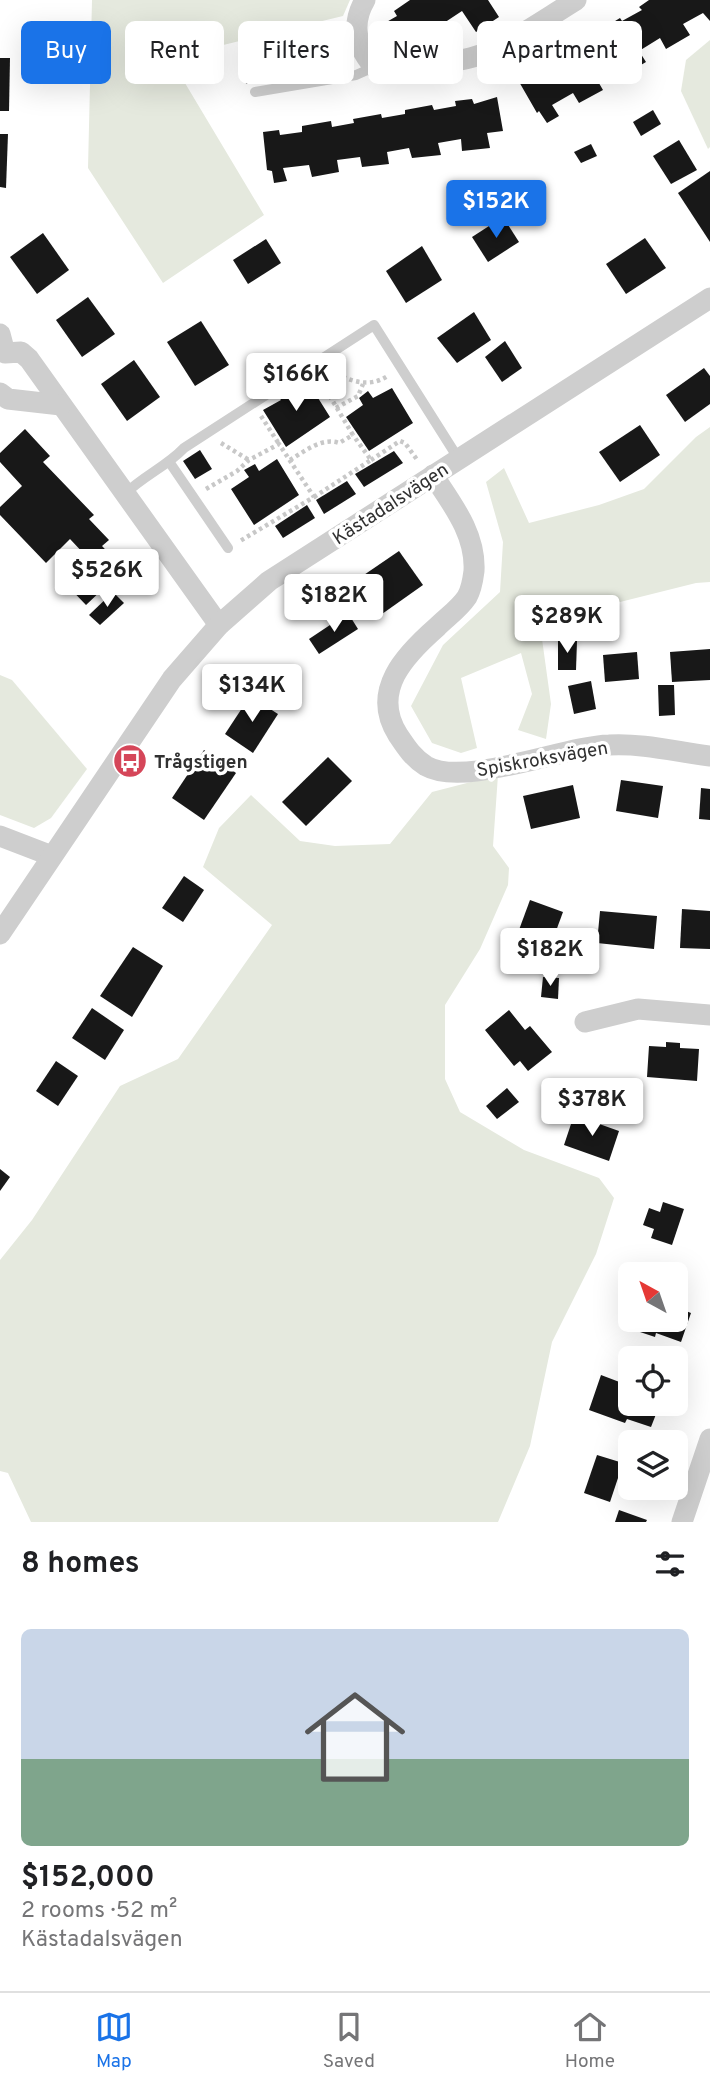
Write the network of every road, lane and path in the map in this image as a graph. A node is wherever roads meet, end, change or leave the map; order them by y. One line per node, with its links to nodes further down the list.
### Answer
1 (365, 0): 4 (street)
2 (576, 0): 3 (street)
3 (463, 59)
4 (368, 60)
5 (368, 70): 6 (lane)
6 (255, 92)
7 (710, 298): 19 (street, Kästadalsvägen)
8 (2, 349): 14 (street)
9 (317, 362): 10 (lane); 11 (path); 13 (lane); 15 (path)
10 (401, 367): 11 (path); 19 (lane)
11 (363, 384): 15 (path)
12 (0, 393): 14 (street)
13 (253, 403): 16 (lane); 18 (path)
14 (61, 405): 24 (street)
15 (336, 408): 17 (path)
16 (206, 434): 20 (path); 22 (lane)
17 (353, 435): 21 (path); 26 (path)
18 (279, 444): 20 (path); 21 (path)
19 (458, 458): 23 (street, Kästadalsvägen)
20 (249, 460): 25 (path)
21 (290, 460): 26 (path)
22 (170, 463): 24 (lane); 25 (lane)
23 (433, 475): 28 (street, Kästadalsvägen); 29 (street, Spiskroksvägen)
24 (125, 494): 28 (street)
25 (193, 496): 27 (lane)
26 (314, 497): 27 (path)
27 (228, 548)
28 (219, 625): 31 (street, Kästadalsvägen)
29 (710, 756)
30 (0, 836): 31 (street)
31 (52, 856): 32 (street, Kästadalsvägen)
32 (0, 934)
33 (710, 1015): 34 (street)
34 (585, 1022)
35 (710, 1439): 36 (street)
36 (682, 1522)

